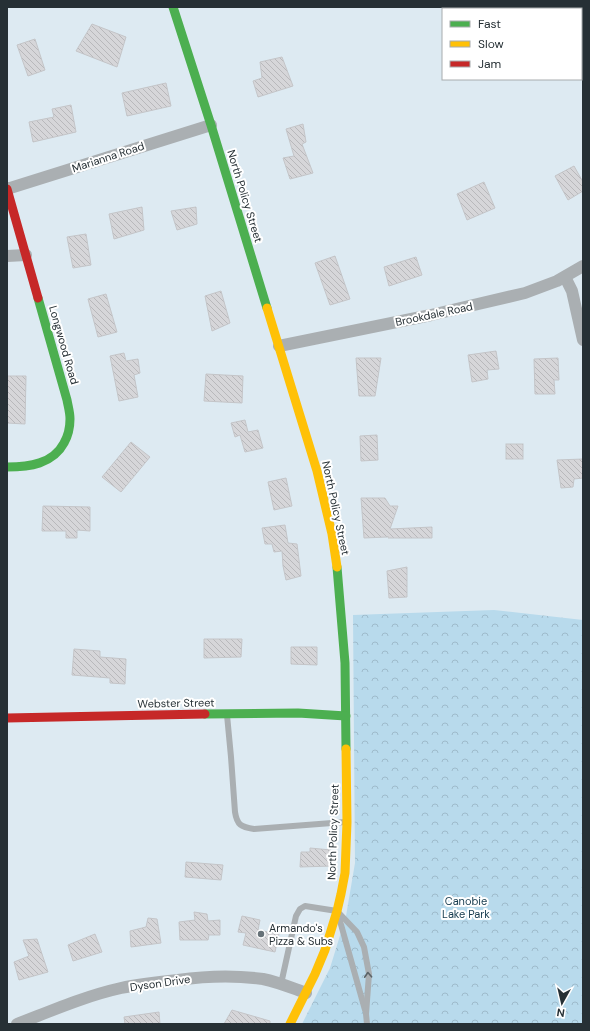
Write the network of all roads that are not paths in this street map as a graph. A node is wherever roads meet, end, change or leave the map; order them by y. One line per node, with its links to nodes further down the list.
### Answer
1 (173, 7): 2 (street, North Policy Street)
2 (211, 124): 3 (street, Marianna Road); 9 (street, North Policy Street)
3 (7, 189): 4 (street, Longwood Road)
4 (26, 255): 5 (street); 10 (street, Longwood Road)
5 (7, 256)
6 (583, 266): 7 (street, Brookdale Road)
7 (565, 277): 8 (street); 9 (street, Brookdale Road)
8 (583, 340)
9 (279, 346): 12 (street, North Policy Street)
10 (7, 467)
11 (227, 714): 12 (street, Webster Street); 13 (street, Webster Street); 14 (lane)
12 (346, 716): 14 (street, North Policy Street)
13 (7, 718)
14 (347, 822): 15 (street, North Policy Street)
15 (337, 911): 16 (lane); 17 (street, North Policy Street); 18 (lane); 18 (lane, one-way to 15)
16 (281, 984): 17 (street, Dyson Drive); 19 (street, Dyson Drive)
17 (306, 993): 20 (street, North Policy Street)
18 (366, 1014): 21 (lane)
19 (17, 1024)
20 (290, 1024)
21 (367, 1024)

